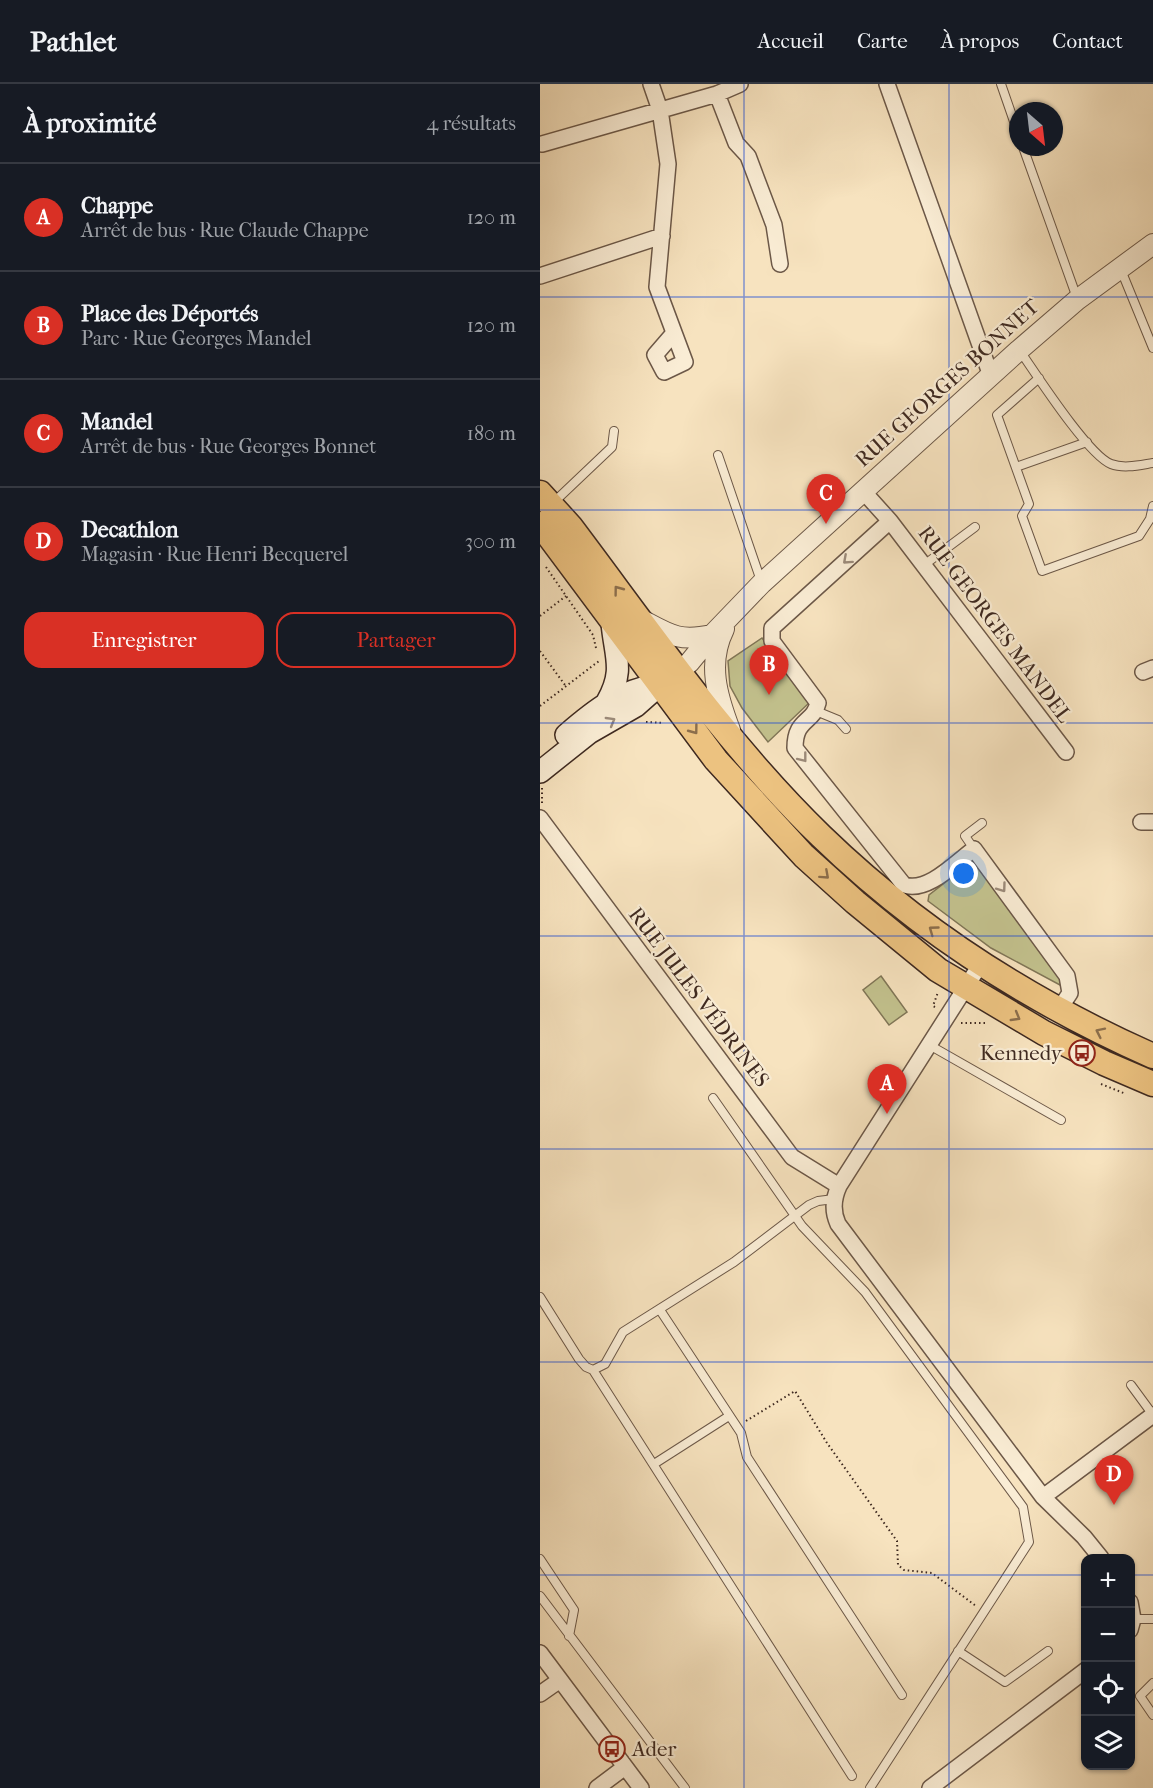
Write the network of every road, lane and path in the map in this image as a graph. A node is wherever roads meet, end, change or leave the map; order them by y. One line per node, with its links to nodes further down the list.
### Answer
1 (651, 84): 7 (street)
2 (740, 84): 5 (street)
3 (887, 84): 19 (street)
4 (1001, 84): 6 (lane)
5 (717, 94): 7 (street); 12 (street)
6 (1009, 107)
7 (660, 110): 8 (street); 10 (street)
8 (542, 144)
9 (1026, 156): 15 (lane)
10 (662, 236): 14 (street); 16 (street)
11 (1153, 244): 13 (street, RUE GEORGES BONNET)
12 (780, 264)
13 (1120, 269): 15 (street, RUE GEORGES BONNET); 17 (lane)
14 (540, 276)
15 (1077, 300): 18 (street, RUE GEORGES BONNET)
16 (674, 333)
17 (1153, 348)
18 (1019, 350): 19 (street, RUE GEORGES BONNET); 20 (lane)
19 (991, 376): 26 (street, RUE GEORGES BONNET)
20 (1039, 378): 22 (lane); 25 (lane)
21 (614, 431): 28 (lane)
22 (1087, 441): 24 (lane); 25 (lane)
23 (718, 455): 33 (lane)
24 (1153, 463)
25 (1016, 466): 27 (lane)
26 (863, 491): 29 (street, RUE GEORGES MANDEL); 33 (street, RUE GEORGES BONNET)
27 (1153, 506)
28 (544, 507): 36 (main road, one-way to 28); 37 (main road)
29 (890, 521): 31 (street, RUE GEORGES MANDEL); 45 (street, RUE GEORGES MANDEL, one-way to 45)
30 (975, 527): 31 (lane)
31 (924, 565): 50 (street, RUE GEORGES MANDEL)
32 (546, 567): 34 (path)
33 (762, 583): 38 (street, RUE GEORGES BONNET)
34 (566, 596): 35 (path); 42 (path)
35 (540, 616)
36 (640, 619): 38 (street); 40 (main road)
37 (612, 623): 41 (main road); 43 (main road)
38 (715, 638): 40 (street, RUE GEORGES BONNET); 49 (street)
39 (540, 651): 42 (path)
40 (684, 666): 41 (main road); 49 (main road)
41 (658, 684): 43 (main road); 52 (main road, one-way to 41); 59 (main road, one-way to 59)
42 (566, 686): 44 (path)
43 (607, 702): 51 (main road)
44 (540, 706)
45 (816, 711): 48 (lane); 56 (street, one-way to 56)
46 (656, 721): 47 (path)
47 (663, 723)
48 (846, 729)
49 (736, 744): 56 (main road)
50 (1066, 752)
51 (540, 757)
52 (540, 772)
53 (541, 819): 66 (street, RUE JULES VÉDRINES)
54 (982, 824): 55 (lane)
55 (974, 849): 57 (street); 60 (street, one-way to 60)
56 (879, 873): 57 (main road)
57 (907, 897): 58 (main road, one-way to 57)
58 (980, 964): 59 (street); 60 (main road)
59 (966, 988): 61 (street); 63 (main road, one-way to 63)
60 (1058, 1011): 62 (main road, one-way to 60)
61 (931, 1046): 65 (lane); 66 (street)
62 (1153, 1056)
63 (1150, 1086)
64 (713, 1098): 67 (lane)
65 (1061, 1120)
66 (836, 1192): 67 (lane); 76 (street)
67 (795, 1216): 69 (lane); 80 (lane)
68 (540, 1297): 70 (lane)
69 (660, 1310): 70 (lane); 73 (lane)
70 (593, 1370): 75 (lane)
71 (1131, 1385): 72 (lane)
72 (1153, 1415): 76 (street)
73 (729, 1416): 74 (lane); 75 (lane)
74 (736, 1426): 80 (path); 91 (lane)
75 (654, 1464): 94 (lane)
76 (1043, 1497): 77 (street)
77 (1098, 1554)
78 (540, 1559): 83 (lane)
79 (540, 1596): 83 (lane)
80 (984, 1611): 85 (lane)
81 (1153, 1619): 82 (lane)
82 (1135, 1623)
83 (570, 1636): 97 (lane)
84 (1048, 1651): 85 (lane)
85 (958, 1652): 98 (lane)
86 (540, 1653): 88 (street)
87 (1081, 1675): 99 (street)
88 (560, 1680): 90 (street); 93 (street)
89 (1153, 1683): 92 (lane)
90 (540, 1694)
91 (902, 1695)
92 (1153, 1715)
93 (625, 1767): 95 (street); 96 (street)
94 (852, 1776)
95 (597, 1788)
96 (641, 1788)
97 (684, 1788)
98 (870, 1788)
99 (930, 1788)

